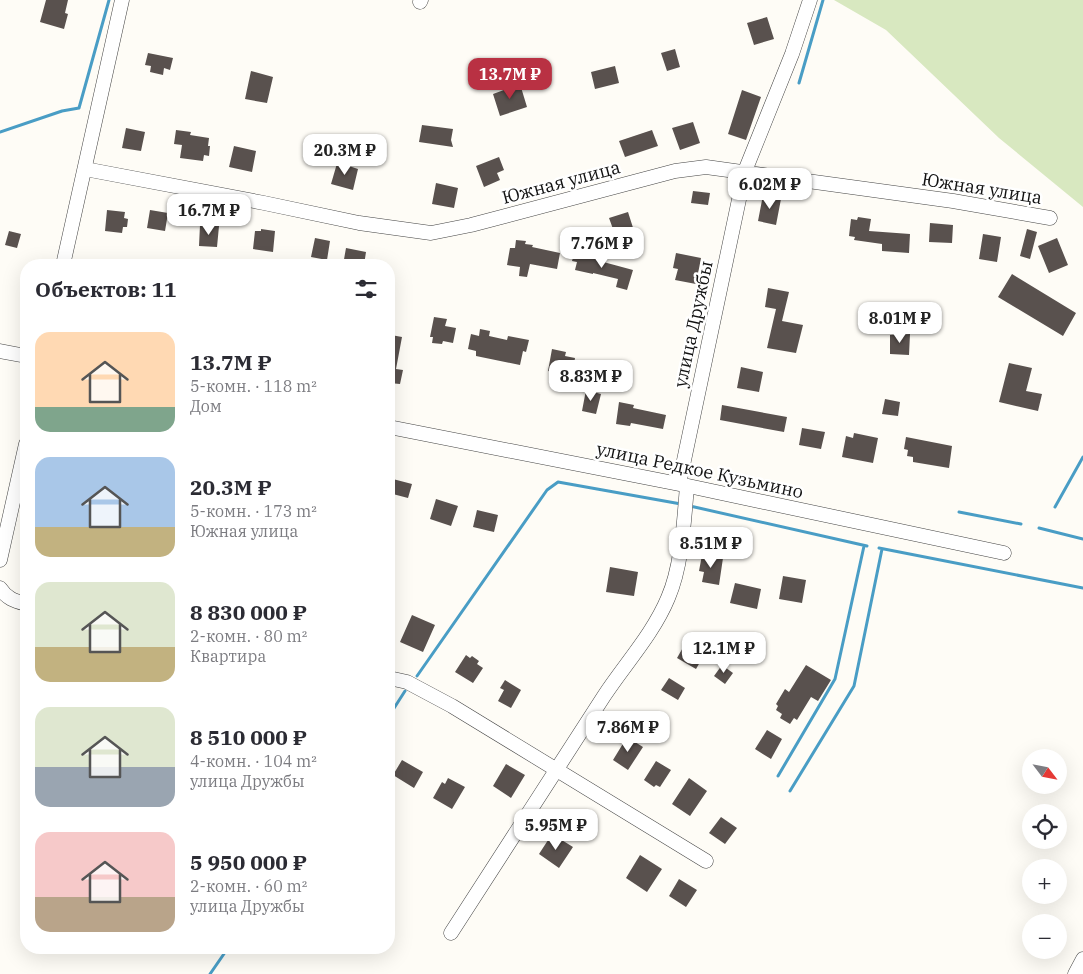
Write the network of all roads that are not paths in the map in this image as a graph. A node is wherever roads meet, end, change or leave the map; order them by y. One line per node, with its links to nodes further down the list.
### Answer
1 (122, 0): 3 (street)
2 (810, 0): 4 (street, улица Дружбы)
3 (85, 169): 4 (street, Южная улица); 6 (street)
4 (745, 171): 5 (street, Южная улица); 11 (street, улица Дружбы)
5 (1050, 218)
6 (64, 259)
7 (0, 351): 8 (street)
8 (20, 355)
9 (395, 428): 11 (street, улица Редкое Кузьмино)
10 (20, 471): 13 (street)
11 (683, 485): 12 (street, улица Редкое Кузьмино); 17 (street, улица Дружбы)
12 (1004, 552)
13 (0, 560)
14 (0, 588): 15 (street)
15 (20, 603)
16 (395, 679): 17 (street)
17 (557, 769): 18 (street); 19 (street, улица Дружбы)
18 (706, 862)
19 (451, 932)
20 (1083, 959): 21 (street)
21 (1075, 974)

